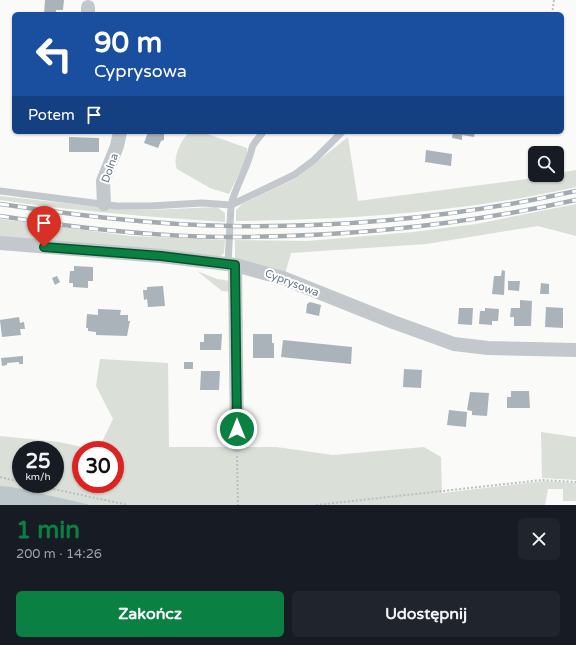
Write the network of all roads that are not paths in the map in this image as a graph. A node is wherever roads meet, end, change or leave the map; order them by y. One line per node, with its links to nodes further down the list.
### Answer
1 (120, 134): 5 (street, Dolna)
2 (262, 134): 6 (lane)
3 (340, 134): 6 (lane)
4 (0, 191): 5 (lane)
5 (104, 204): 6 (lane)
6 (231, 205): 8 (lane)
7 (0, 243): 8 (street, Cyprysowa)
8 (232, 264): 9 (street, Cyprysowa); 10 (street)
9 (576, 350)
10 (237, 445)

